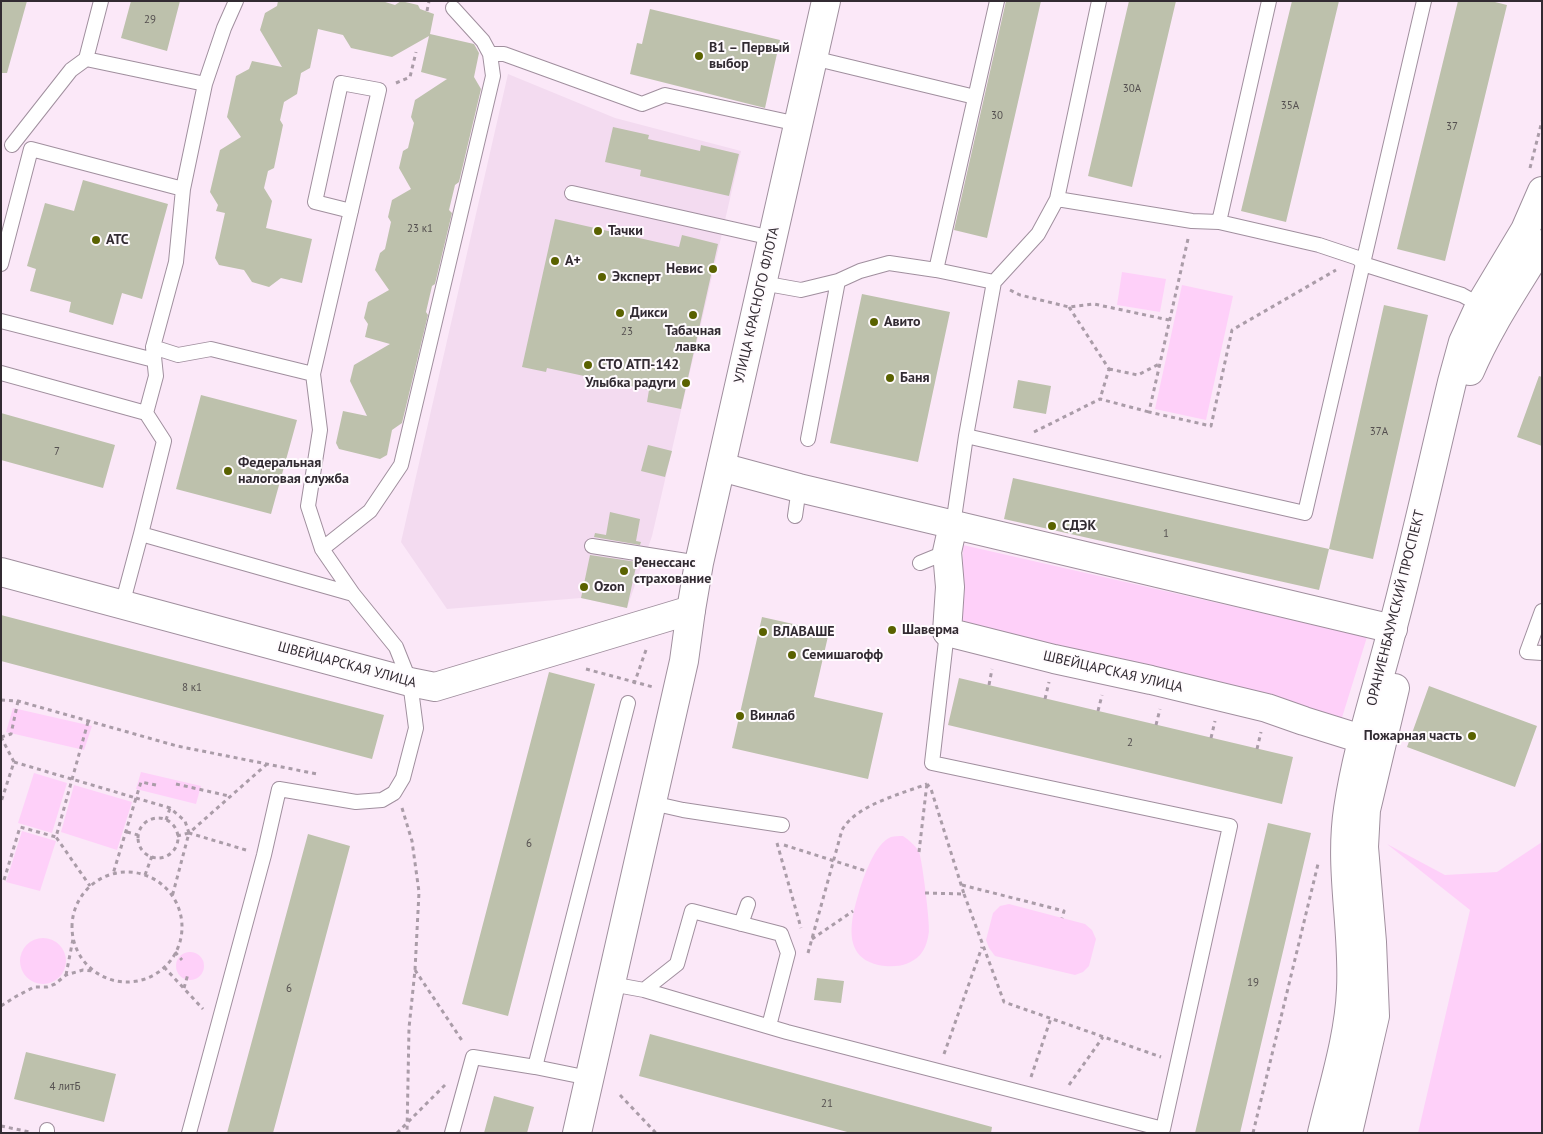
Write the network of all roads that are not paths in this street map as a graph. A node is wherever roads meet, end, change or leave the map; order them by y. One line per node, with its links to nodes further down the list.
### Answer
1 (101, 1): 11 (lane)
2 (236, 1): 12 (lane)
3 (826, 1): 10 (street, УЛИЦА КРАСНОГО ФЛОТА)
4 (997, 1): 13 (lane)
5 (1099, 1): 19 (lane)
6 (1269, 1): 21 (lane)
7 (1424, 1): 24 (lane)
8 (453, 8): 9 (lane)
9 (490, 54): 14 (lane); 44 (lane)
10 (813, 58): 13 (lane); 14 (street, УЛИЦА КРАСНОГО ФЛОТА)
11 (86, 59): 12 (lane); 15 (lane)
12 (206, 84): 16 (lane)
13 (975, 98): 26 (lane)
14 (798, 124): 22 (street, УЛИЦА КРАСНОГО ФЛОТА)
15 (12, 145)
16 (183, 188): 25 (lane); 32 (lane)
17 (1542, 191): 30 (street, ОРАНИЕНБАУМСКИЙ ПРОСПЕКТ)
18 (572, 193): 22 (lane)
19 (1057, 199): 21 (lane); 28 (lane)
20 (351, 211): 20 (lane); 34 (lane)
21 (1219, 222): 24 (lane)
22 (772, 238): 29 (street, УЛИЦА КРАСНОГО ФЛОТА)
23 (1542, 244): 58 (street, ОРАНИЕНБАУМСКИЙ ПРОСПЕКТ)
24 (1360, 261): 30 (lane); 36 (lane)
25 (1, 264)
26 (936, 270): 27 (lane); 28 (lane)
27 (838, 282): 29 (lane); 37 (lane)
28 (994, 282): 36 (lane)
29 (762, 283): 38 (street, УЛИЦА КРАСНОГО ФЛОТА)
30 (1480, 305): 53 (street, ОРАНИЕНБАУМСКИЙ ПРОСПЕКТ)
31 (1, 321): 32 (lane)
32 (153, 353): 34 (lane); 35 (lane)
33 (1, 373): 35 (lane)
34 (313, 374): 44 (lane)
35 (146, 413): 42 (lane)
36 (966, 436): 41 (lane)
37 (808, 439)
38 (721, 467): 39 (street); 46 (street, УЛИЦА КРАСНОГО ФЛОТА)
39 (799, 488): 40 (lane); 41 (street)
40 (794, 516)
41 (953, 525): 45 (street); 53 (street)
42 (141, 534): 49 (lane); 50 (lane)
43 (592, 546): 46 (lane)
44 (322, 549): 49 (lane)
45 (947, 552): 47 (lane); 54 (street)
46 (699, 563): 51 (street, УЛИЦА КРАСНОГО ФЛОТА)
47 (920, 563)
48 (1, 572): 50 (street, ШВЕЙЦАРСКАЯ УЛИЦА)
49 (352, 594): 56 (lane)
50 (122, 605): 56 (street, ШВЕЙЦАРСКАЯ УЛИЦА)
51 (690, 610): 56 (street, ШВЕЙЦАРСКАЯ УЛИЦА); 59 (street, УЛИЦА КРАСНОГО ФЛОТА)
52 (1542, 610): 55 (lane)
53 (1393, 629): 58 (street, ОРАНИЕНБАУМСКИЙ ПРОСПЕКТ)
54 (947, 632): 58 (street, ШВЕЙЦАРСКАЯ УЛИЦА); 65 (lane)
55 (1542, 653)
56 (410, 682): 68 (lane)
57 (628, 703): 66 (lane)
58 (1372, 742): 71 (street, ОРАНИЕНБАУМСКИЙ ПРОСПЕКТ); 72 (street, ОРАНИЕНБАУМСКИЙ ПРОСПЕКТ)
59 (652, 803): 60 (lane); 63 (street, УЛИЦА КРАСНОГО ФЛОТА)
60 (782, 825)
61 (748, 904): 62 (lane)
62 (741, 924): 64 (lane); 65 (lane)
63 (611, 984): 64 (lane); 67 (street, УЛИЦА КРАСНОГО ФЛОТА)
64 (644, 990): 65 (lane)
65 (769, 1026)
66 (535, 1067): 67 (lane); 69 (lane)
67 (589, 1078): 70 (street, УЛИЦА КРАСНОГО ФЛОТА)
68 (189, 1133)
69 (452, 1133)
70 (577, 1133)
71 (1322, 1133)
72 (1348, 1133)

